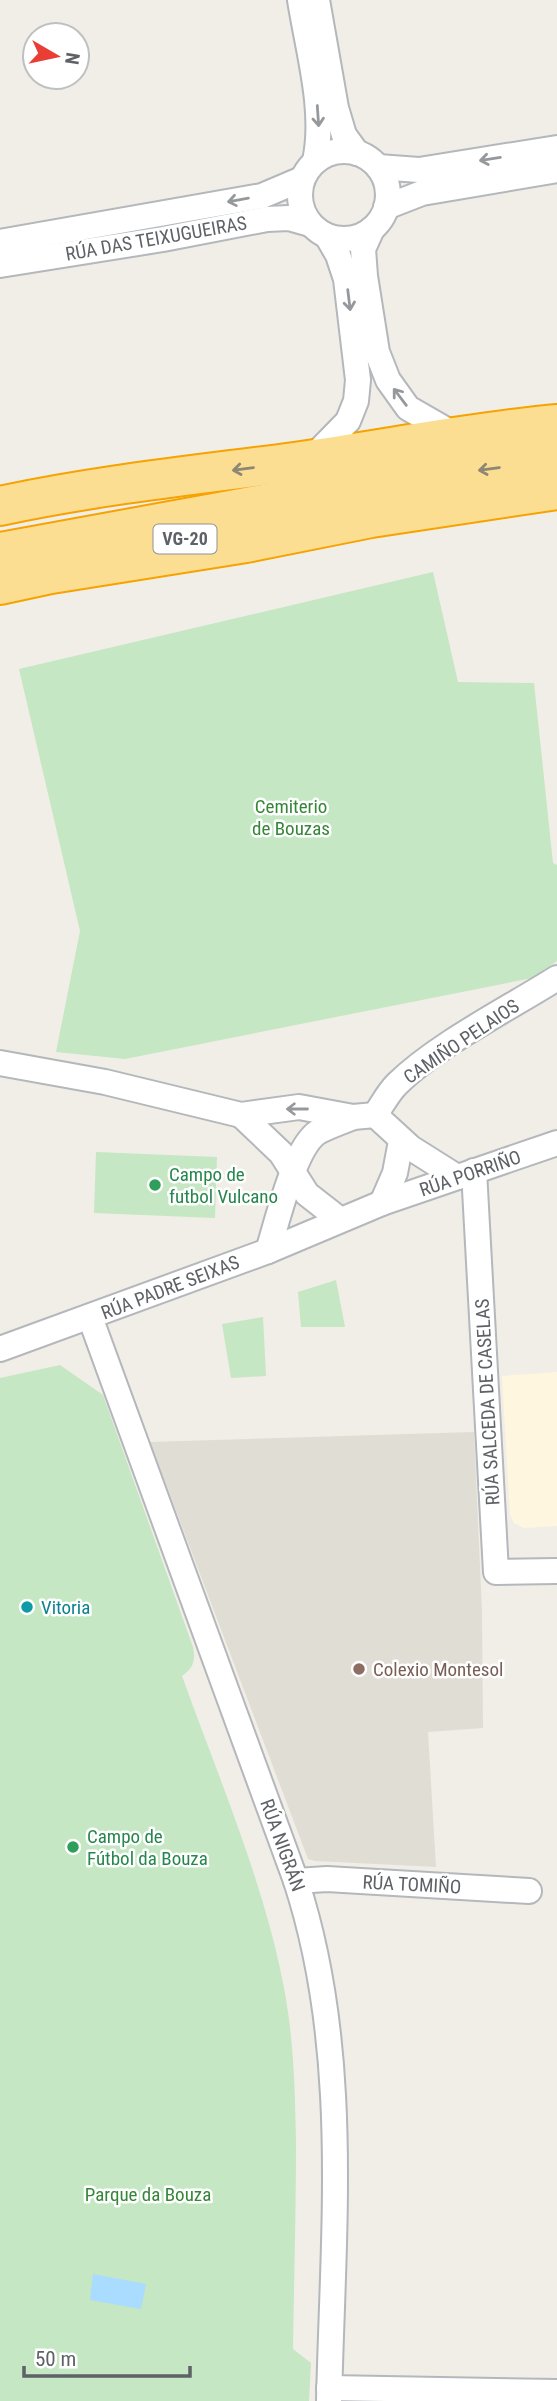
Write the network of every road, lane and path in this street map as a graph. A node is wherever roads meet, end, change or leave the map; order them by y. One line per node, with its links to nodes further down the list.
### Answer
1 (300, 0): 6 (street, one-way to 6)
2 (317, 0): 4 (street)
3 (557, 148): 5 (street, one-way to 5)
4 (357, 153): 5 (street); 6 (street, RÚA DAS TEIXUGUEIRAS)
5 (378, 167): 8 (street)
6 (309, 170): 10 (street); 11 (street, RÚA DAS TEIXUGUEIRAS, one-way to 11)
7 (557, 170): 8 (street)
8 (386, 207): 9 (street)
9 (372, 229): 10 (street, RÚA DAS TEIXUGUEIRAS); 14 (street, one-way to 9)
10 (319, 230): 12 (street, RÚA DAS TEIXUGUEIRAS); 15 (street, one-way to 15)
11 (0, 242)
12 (0, 265)
13 (557, 424): 14 (highway)
14 (455, 435): 15 (highway)
15 (310, 459): 19 (highway, one-way to 19)
16 (557, 460): 18 (highway, VG-20, one-way to 18)
17 (557, 490): 20 (highway, VG-20)
18 (302, 497): 21 (highway); 22 (highway, VG-20)
19 (0, 506)
20 (371, 518): 23 (highway, VG-20); 24 (highway)
21 (0, 534)
22 (0, 552)
23 (0, 567)
24 (0, 585)
25 (557, 978): 28 (street, CAMIÑO PELAIOS)
26 (0, 1063): 27 (street)
27 (241, 1115): 28 (street, one-way to 27); 31 (street)
28 (364, 1116): 29 (street); 31 (street)
29 (401, 1141): 32 (street); 33 (street)
30 (557, 1143): 32 (street, RÚA PORRIÑO)
31 (292, 1172): 34 (street); 35 (street)
32 (466, 1174): 33 (street, RÚA PORRIÑO); 38 (street, RÚA SALCEDA DE CASELAS)
33 (382, 1203): 34 (street)
34 (339, 1219): 35 (street, RÚA PADRE SEIXAS)
35 (268, 1251): 36 (street, RÚA PADRE SEIXAS)
36 (90, 1317): 37 (street, RÚA PADRE SEIXAS); 39 (street, RÚA NIGRÁN)
37 (0, 1349)
38 (557, 1571)
39 (296, 1881): 40 (street, RÚA TOMIÑO); 42 (street, RÚA NIGRÁN)
40 (529, 1891)
41 (557, 2392): 42 (street)
42 (329, 2394)

